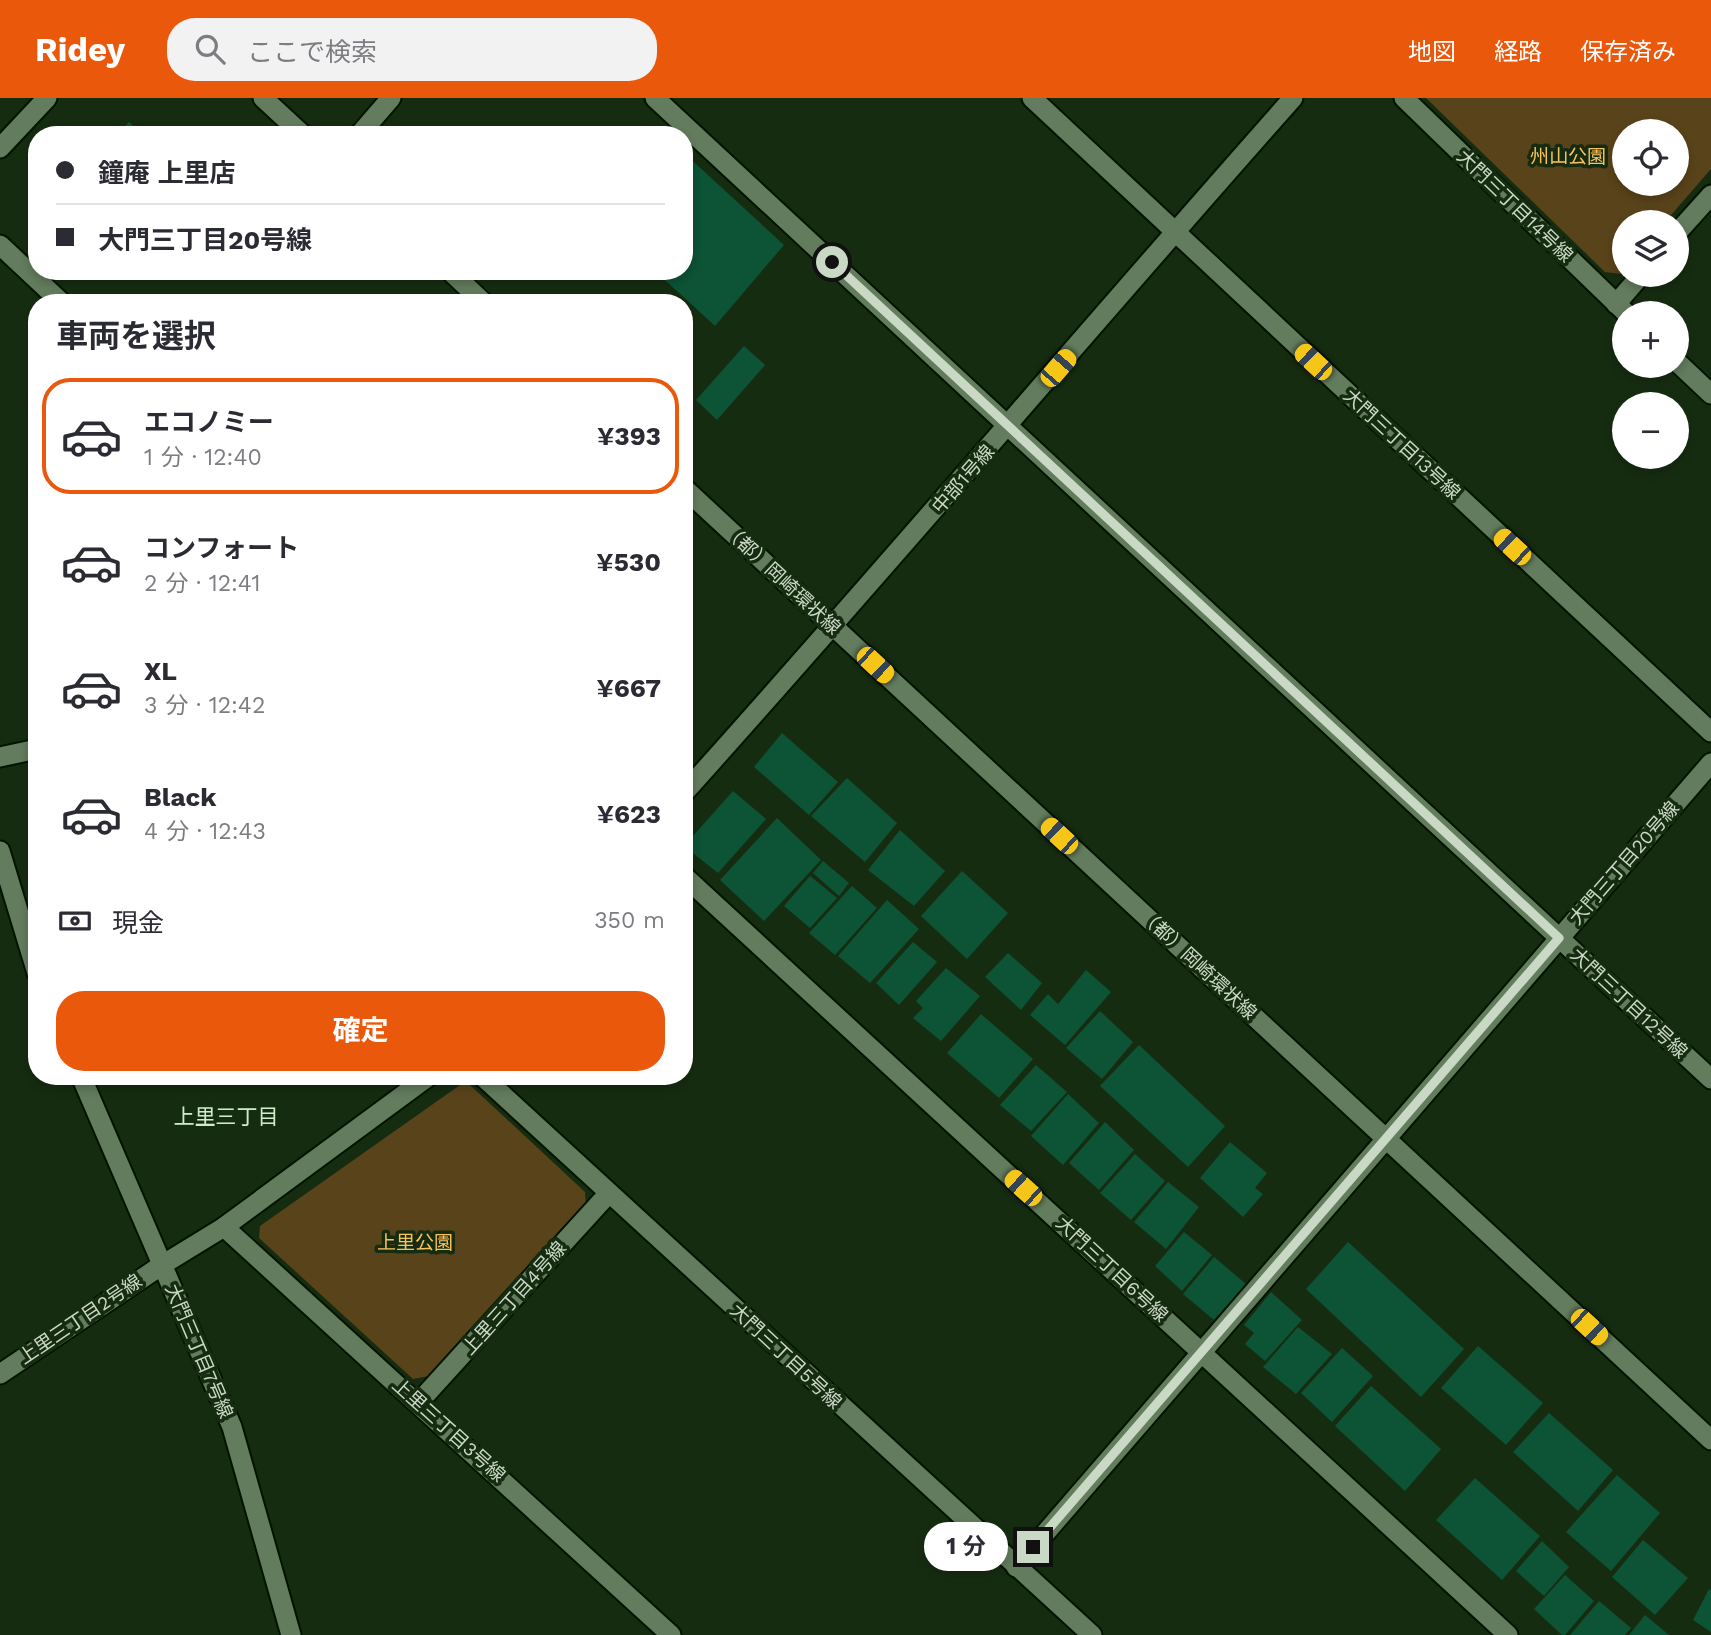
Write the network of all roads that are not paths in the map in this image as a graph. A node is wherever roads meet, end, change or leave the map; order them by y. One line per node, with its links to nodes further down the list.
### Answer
1 (47, 98): 12 (street)
2 (263, 98): 8 (street)
3 (391, 98): 9 (street)
4 (655, 98): 10 (street, 大門三丁目12号線)
5 (1032, 98): 15 (street, 大門三丁目13号線)
6 (1293, 98): 15 (street, 中部1号線)
7 (1404, 98): 22 (street, 大門三丁目14号線)
8 (293, 126)
9 (367, 126)
10 (685, 126)
11 (693, 133): 25 (street, 大門三丁目12号線)
12 (0, 148)
13 (1711, 195): 14 (street)
14 (1689, 220)
15 (1174, 232): 25 (street, 中部1号線); 28 (street, 大門三丁目13号線)
16 (0, 245): 17 (street)
17 (28, 271)
18 (37, 280): 20 (street)
19 (460, 280): 21 (street)
20 (52, 294)
21 (474, 294)
22 (1614, 301)
23 (1689, 373): 24 (street)
24 (1711, 394)
25 (1009, 426): 27 (street, 中部1号線); 35 (street, 大門三丁目12号線)
26 (693, 496): 27 (street, （都）岡崎環状線)
27 (834, 627): 32 (street, 中部1号線); 41 (street, （都）岡崎環状線)
28 (1711, 732)
29 (28, 751): 30 (street)
30 (0, 757)
31 (1711, 763): 35 (street, 大門三丁目20号線)
32 (693, 783)
33 (0, 851): 36 (street)
34 (693, 885): 45 (street, 大門三丁目6号線)
35 (1559, 938): 37 (street, 大門三丁目12号線); 41 (street, 大門三丁目20号線)
36 (28, 943)
37 (1711, 1079)
38 (85, 1085): 44 (street, 大門三丁目7号線)
39 (417, 1085): 43 (street, 上里三丁目2号線)
40 (492, 1085): 42 (street, 大門三丁目5号線)
41 (1386, 1139): 45 (street, 大門三丁目20号線); 48 (street, （都）岡崎環状線)
42 (608, 1194): 47 (street, 上里三丁目4号線); 49 (street, 大門三丁目5号線)
43 (224, 1227): 44 (street, 上里三丁目2号線); 47 (street, 上里三丁目3号線)
44 (162, 1265): 46 (street, 上里三丁目2号線); 50 (street, 大門三丁目7号線)
45 (1203, 1353): 49 (street, 大門三丁目20号線); 53 (street, 大門三丁目6号線)
46 (0, 1374)
47 (419, 1402): 51 (street, 上里三丁目3号線)
48 (1711, 1440)
49 (1016, 1567): 52 (street, 大門三丁目5号線)
50 (291, 1635)
51 (671, 1635)
52 (1091, 1635)
53 (1508, 1635)

